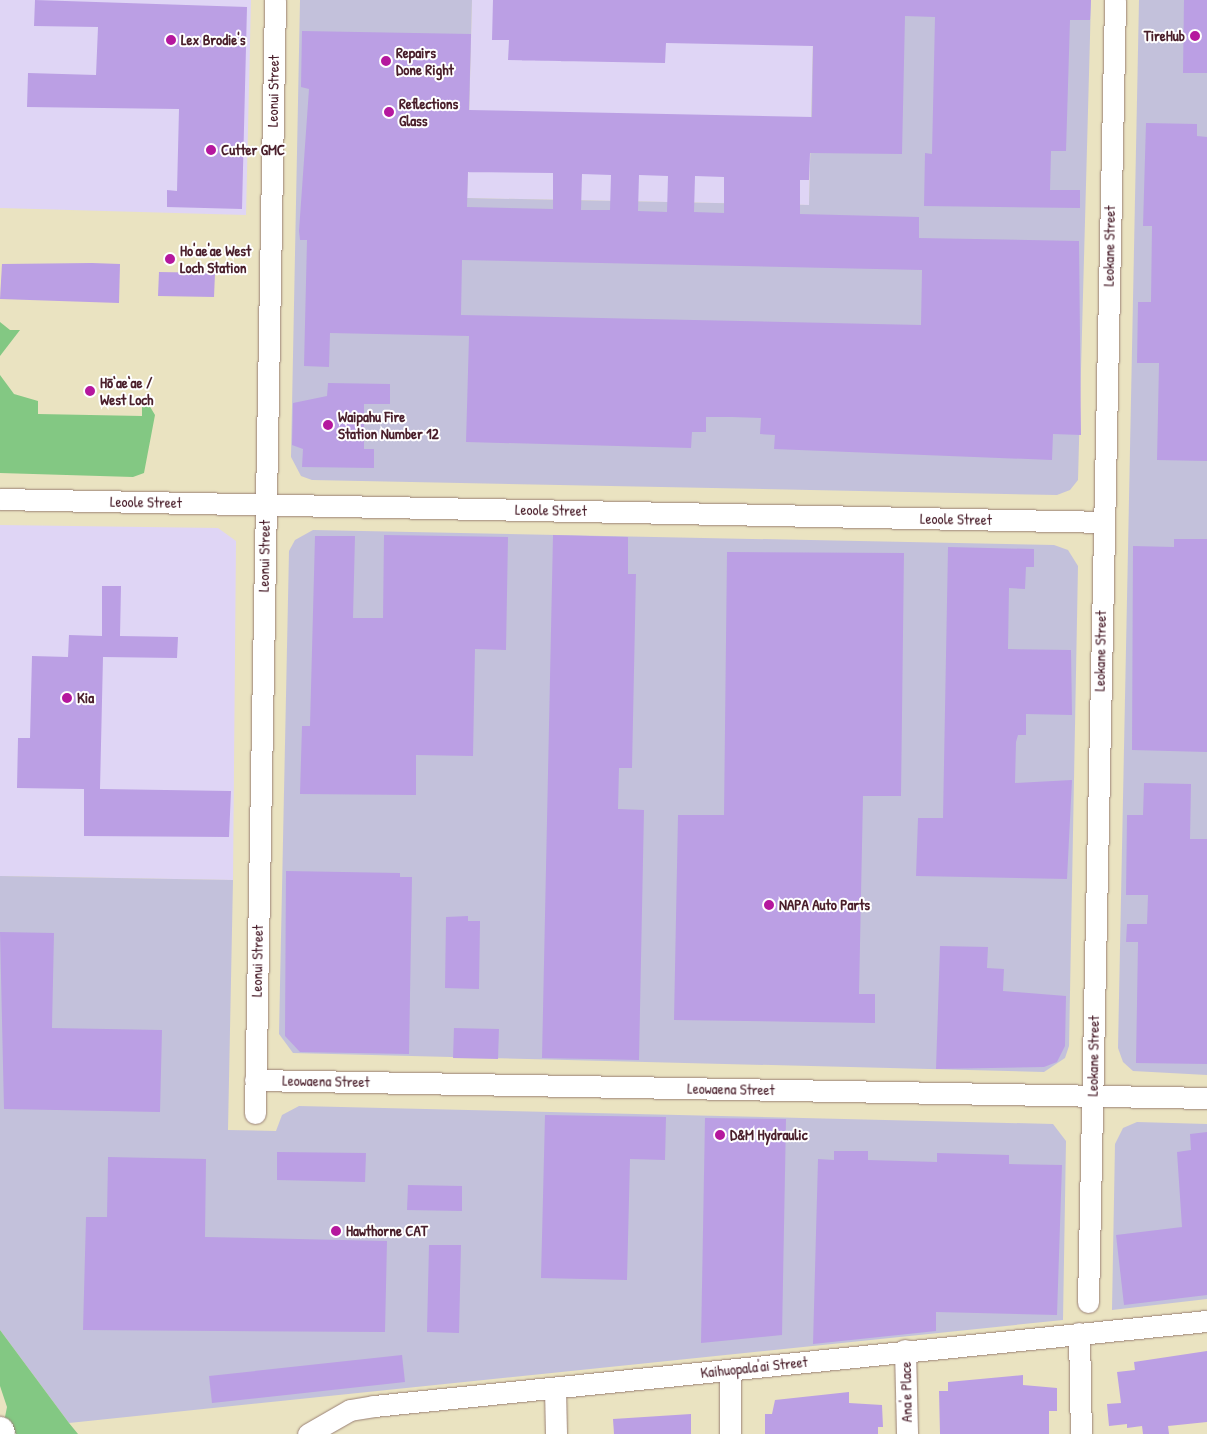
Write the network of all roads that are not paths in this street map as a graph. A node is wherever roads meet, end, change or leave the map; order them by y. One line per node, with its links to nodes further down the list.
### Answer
1 (275, 0): 4 (street, Leonui Street)
2 (1115, 0): 5 (street, Leokane Street)
3 (0, 499): 4 (street, Leoole Street)
4 (264, 504): 5 (street, Leoole Street); 6 (street, Leonui Street)
5 (1103, 522): 7 (street, Leokane Street)
6 (255, 1080): 7 (street, Leowaena Street); 9 (street, Leonui Street)
7 (1092, 1097): 8 (street, Leowaena Street); 10 (street, Leokane Street)
8 (1207, 1098)
9 (255, 1112)
10 (1088, 1302)
11 (1207, 1321): 12 (street, Kaihuopala'ai Street)
12 (1079, 1333): 13 (street, Kaihuopala'ai Street); 20 (street)
13 (906, 1350): 14 (street, Kaihuopala'ai Street); 19 (street, Ana'e Place)
14 (730, 1370): 15 (street, Kaihuopala'ai Street); 18 (street)
15 (555, 1388): 16 (street, Kaihuopala'ai Street); 17 (street)
16 (308, 1434)
17 (556, 1434)
18 (730, 1434)
19 (907, 1434)
20 (1081, 1434)

